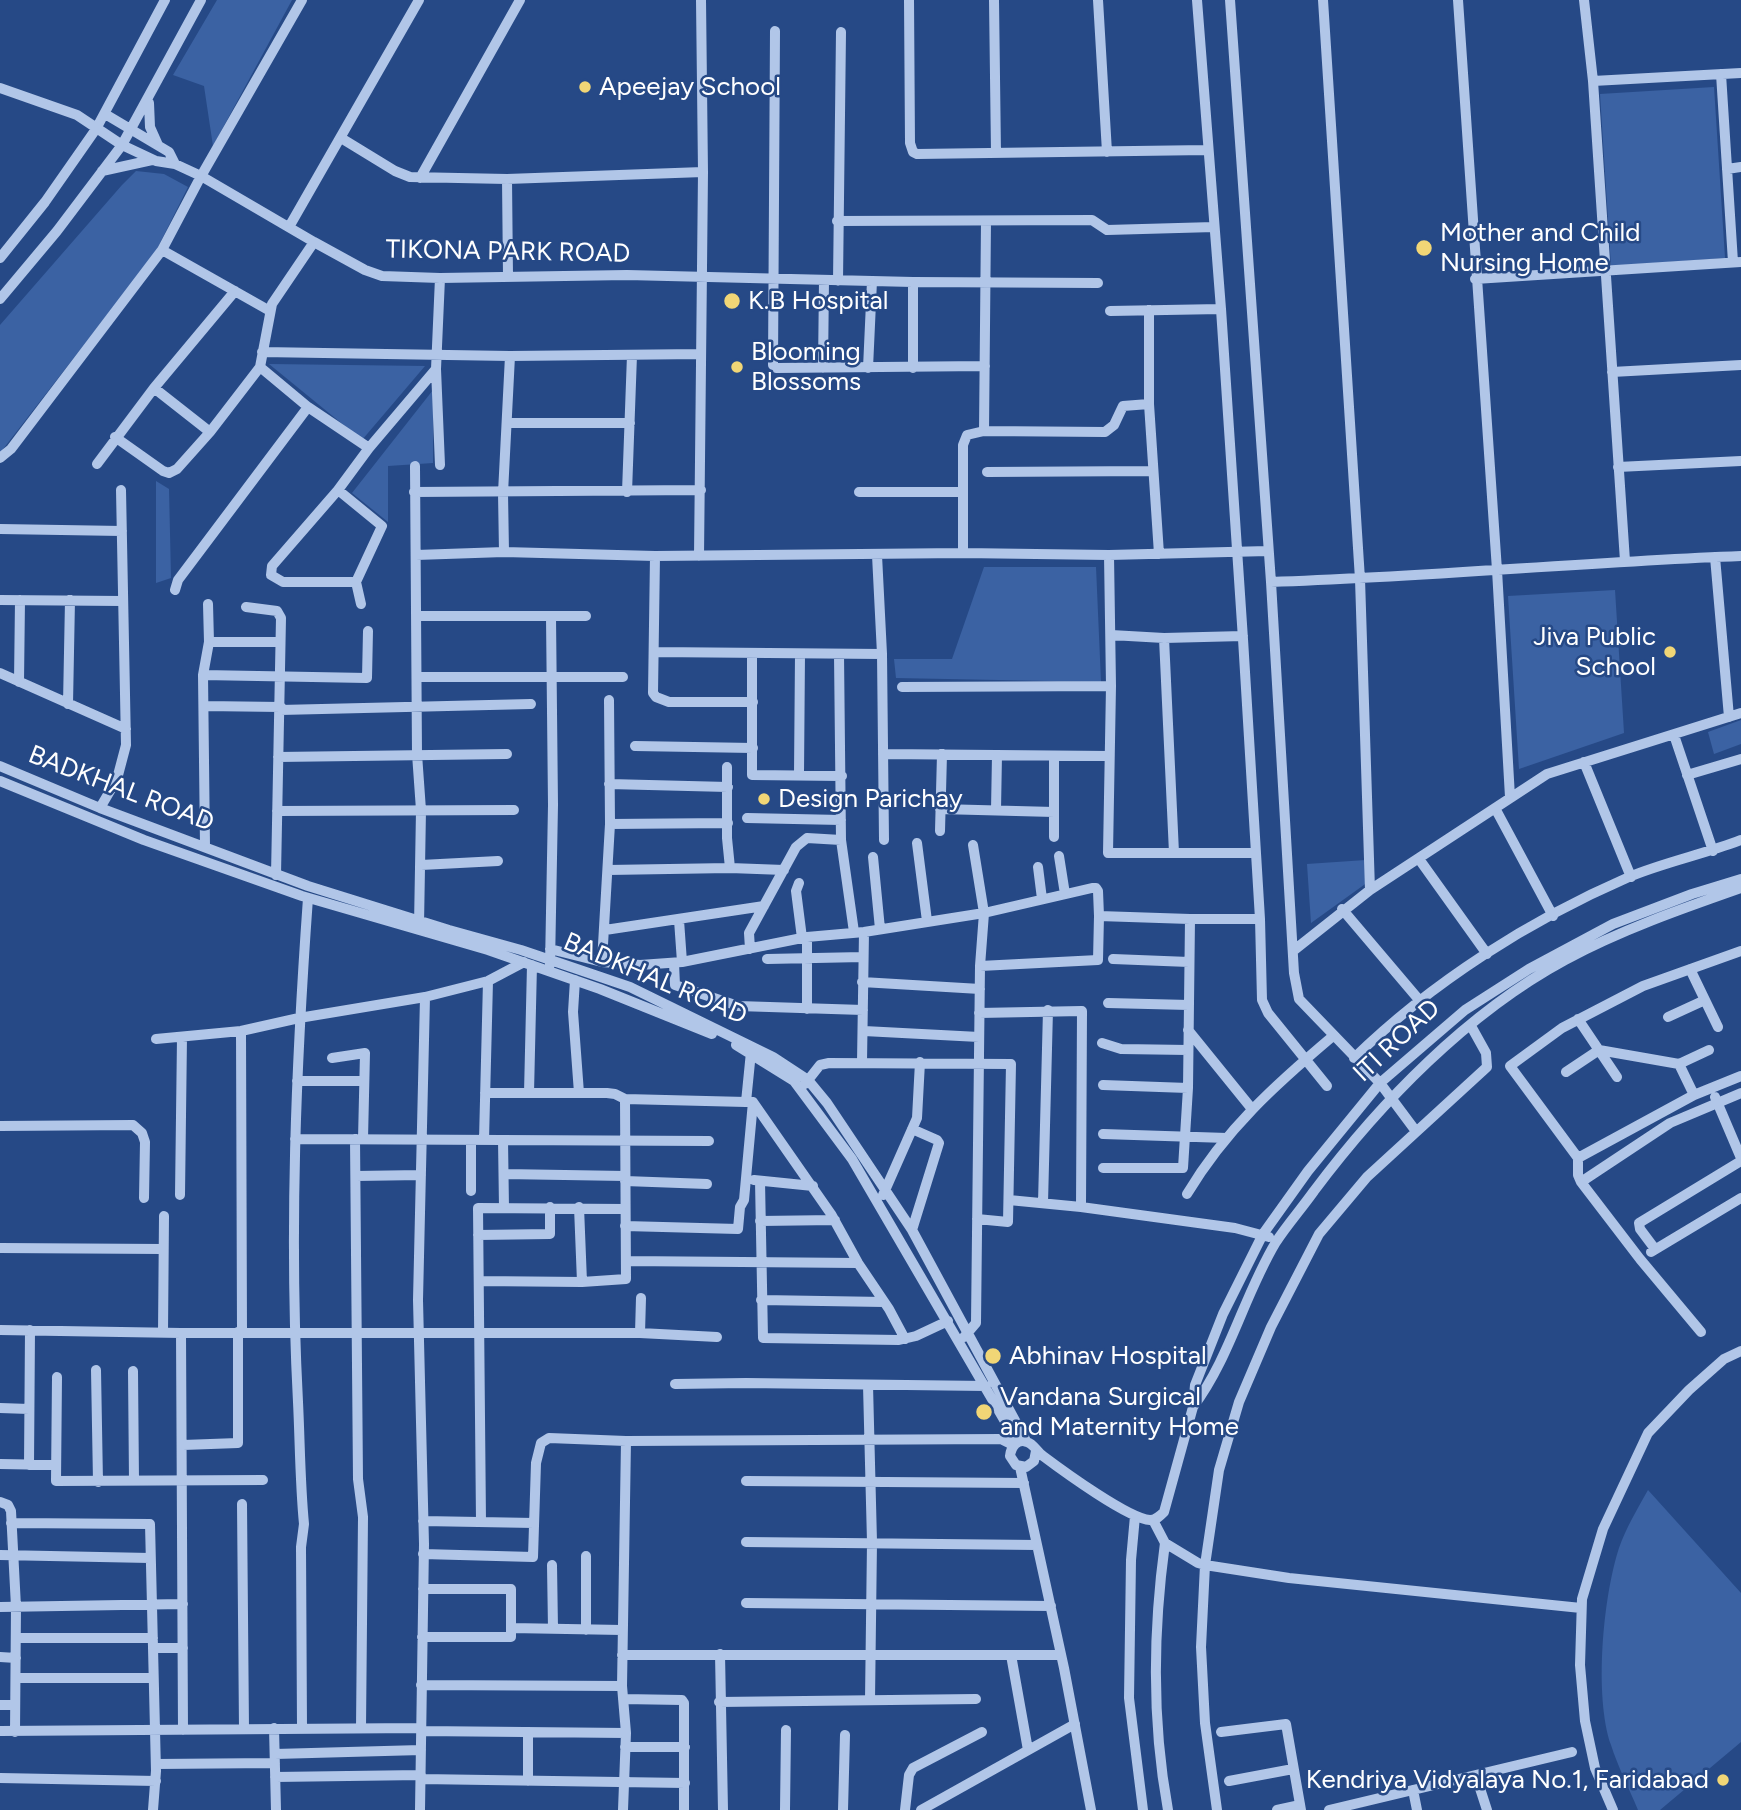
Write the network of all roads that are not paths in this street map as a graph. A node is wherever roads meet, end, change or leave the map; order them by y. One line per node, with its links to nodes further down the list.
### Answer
1 (165, 0): 22 (street)
2 (201, 0): 21 (street)
3 (302, 0): 37 (street)
4 (419, 0): 25 (street)
5 (520, 0): 38 (street)
6 (701, 0): 36 (street)
7 (909, 0): 30 (street)
8 (994, 0): 30 (street)
9 (1098, 0): 29 (street)
10 (1197, 0): 28 (street)
11 (1230, 0): 106 (street)
12 (1323, 0): 120 (street)
13 (1458, 0): 53 (street)
14 (1584, 0): 19 (street)
15 (775, 30): 52 (street)
16 (841, 33): 40 (street)
17 (1741, 73): 18 (street)
18 (1721, 74): 19 (street); 34 (street)
19 (1593, 81): 48 (street)
20 (0, 88): 23 (street, TIKONA PARK ROAD)
21 (149, 100): 24 (street); 27 (street, TIKONA PARK ROAD)
22 (105, 114): 23 (street); 24 (street, TIKONA PARK ROAD)
23 (96, 128): 26 (street, TIKONA PARK ROAD); 46 (street)
24 (132, 130): 26 (street); 27 (street, TIKONA PARK ROAD)
25 (341, 138): 38 (street); 42 (street)
26 (122, 145): 31 (street, TIKONA PARK ROAD); 35 (street)
27 (159, 145): 32 (street, TIKONA PARK ROAD)
28 (1207, 150): 29 (street); 43 (street)
29 (1107, 152): 30 (street)
30 (996, 153)
31 (152, 160): 32 (street, TIKONA PARK ROAD); 35 (street, TIKONA PARK ROAD)
32 (174, 164): 37 (street, TIKONA PARK ROAD)
33 (1741, 167): 34 (street)
34 (1727, 169): 47 (street)
35 (102, 171): 61 (street)
36 (704, 172): 39 (street); 51 (street)
37 (201, 176): 42 (street, TIKONA PARK ROAD); 45 (street)
38 (420, 178): 39 (street)
39 (507, 179): 49 (street)
40 (837, 221): 41 (street); 55 (street)
41 (986, 221): 43 (street); 58 (street)
42 (289, 227): 44 (street, TIKONA PARK ROAD)
43 (1214, 227): 62 (street)
44 (314, 243): 50 (street, TIKONA PARK ROAD); 65 (street)
45 (162, 250): 60 (street); 88 (street)
46 (0, 258)
47 (1737, 262): 48 (street)
48 (1605, 270): 53 (street); 78 (street)
49 (508, 276): 50 (street, TIKONA PARK ROAD); 51 (street, TIKONA PARK ROAD)
50 (440, 278): 67 (street)
51 (702, 279): 52 (street, TIKONA PARK ROAD); 68 (street)
52 (774, 279): 54 (street, TIKONA PARK ROAD); 74 (street)
53 (1475, 279): 119 (street)
54 (824, 280): 55 (street, TIKONA PARK ROAD); 74 (street)
55 (838, 281): 56 (street, TIKONA PARK ROAD)
56 (872, 281): 57 (street, TIKONA PARK ROAD); 75 (street)
57 (913, 282): 58 (street, TIKONA PARK ROAD); 76 (street)
58 (985, 283): 59 (street, TIKONA PARK ROAD); 72 (street)
59 (1098, 283)
60 (235, 291): 65 (street); 79 (street)
61 (0, 299)
62 (1221, 309): 63 (street); 108 (street)
63 (1149, 310): 64 (street); 80 (street)
64 (1110, 311)
65 (270, 312): 66 (street)
66 (262, 352): 67 (street); 73 (street)
67 (436, 354): 70 (street); 77 (street)
68 (701, 354): 69 (street); 98 (street)
69 (632, 355): 70 (street); 83 (street)
70 (510, 356): 82 (street)
71 (1741, 365): 78 (street)
72 (985, 366): 76 (street); 84 (street)
73 (260, 367): 81 (street); 85 (street)
74 (823, 368): 75 (street)
75 (868, 368): 76 (street)
76 (913, 368)
77 (436, 369): 87 (street); 91 (street)
78 (1612, 372): 93 (street)
79 (155, 388): 85 (street); 86 (street)
80 (1149, 404): 84 (street); 94 (street)
81 (308, 407): 87 (street); 123 (street)
82 (508, 423): 83 (street); 103 (street)
83 (630, 423): 100 (street)
84 (984, 431): 102 (street)
85 (210, 432): 86 (street)
86 (115, 437): 90 (street)
87 (369, 448): 97 (street)
88 (0, 458)
89 (1741, 461): 93 (street)
90 (97, 464)
91 (440, 465)
92 (415, 466): 99 (street)
93 (1618, 467): 118 (street)
94 (1152, 471): 95 (street); 110 (street)
95 (987, 472)
96 (121, 490): 105 (street)
97 (338, 490): 121 (street); 121 (street)
98 (701, 490): 100 (street); 115 (street)
99 (414, 492): 103 (street); 111 (street)
100 (627, 492): 103 (street)
101 (859, 492): 102 (street)
102 (963, 492): 109 (street)
103 (503, 493): 107 (street)
104 (0, 529): 105 (street)
105 (122, 531): 127 (street)
106 (1268, 551): 108 (street); 122 (street)
107 (504, 552): 111 (street); 114 (street)
108 (1237, 552): 110 (street); 136 (street)
109 (963, 553): 112 (street); 113 (street)
110 (1159, 554): 113 (street)
111 (416, 555): 131 (street)
112 (877, 555): 115 (street); 144 (street)
113 (1109, 555): 135 (street)
114 (655, 556): 115 (street); 140 (street)
115 (699, 556)
116 (1741, 556): 117 (street)
117 (1715, 557): 118 (street); 162 (street)
118 (1625, 561): 119 (street)
119 (1497, 570): 120 (street); 185 (street)
120 (1360, 579): 122 (street); 223 (street)
121 (356, 582): 129 (street)
122 (1272, 582): 242 (street)
123 (175, 590)
124 (0, 600): 125 (street)
125 (20, 600): 126 (street); 151 (street)
126 (69, 600): 127 (street); 156 (street)
127 (122, 601): 163 (street)
128 (208, 604): 138 (street)
129 (361, 604)
130 (246, 607): 139 (street)
131 (418, 616): 133 (street); 149 (street)
132 (586, 616): 133 (street)
133 (551, 617): 148 (street)
134 (368, 631): 147 (street)
135 (1111, 635): 137 (street); 152 (street)
136 (1243, 636): 137 (street); 207 (street)
137 (1164, 638): 208 (street)
138 (209, 642): 139 (street); 146 (street)
139 (280, 642): 147 (street)
140 (654, 652): 141 (street); 155 (street)
141 (752, 653): 142 (street); 155 (street)
142 (800, 654): 143 (street); 179 (street)
143 (839, 654): 144 (street); 181 (street)
144 (882, 654): 169 (street)
145 (0, 673): 151 (street)
146 (203, 675): 147 (street); 158 (street)
147 (281, 676): 159 (street)
148 (551, 676): 149 (street); 150 (street); 244 (street)
149 (418, 677): 160 (street)
150 (623, 677)
151 (19, 682): 156 (street)
152 (1111, 686): 153 (street); 172 (street)
153 (902, 687)
154 (609, 700): 183 (street)
155 (753, 702): 166 (street)
156 (68, 704): 163 (street)
157 (531, 704): 160 (street)
158 (204, 706): 159 (street); 205 (street)
159 (281, 708): 160 (street); 173 (street)
160 (417, 708): 167 (street)
161 (1741, 713): 162 (street)
162 (1729, 717): 164 (street)
163 (126, 729): 186 (street)
164 (1674, 735): 176 (street); 180 (street)
165 (635, 746): 166 (street)
166 (753, 748): 179 (street)
167 (417, 754): 168 (street); 173 (street); 189 (street)
168 (507, 754)
169 (883, 754): 170 (street); 201 (street)
170 (942, 754): 171 (street); 188 (street)
171 (997, 755): 174 (street); 191 (street)
172 (1109, 756): 174 (street); 208 (street)
173 (278, 757): 192 (street)
174 (1054, 757): 193 (street)
175 (1741, 759): 180 (street)
176 (1584, 762): 185 (street); 219 (street)
177 (0, 766): 186 (street, BADKHAL ROAD)
178 (727, 767): 184 (street)
179 (799, 774): 181 (street)
180 (1687, 775): 206 (street)
181 (842, 776): 195 (street)
182 (0, 781): 225 (street, BADKHAL ROAD)
183 (609, 784): 184 (street); 197 (street)
184 (728, 787): 196 (street)
185 (1510, 797): 187 (street)
186 (100, 807): 205 (street, BADKHAL ROAD)
187 (1495, 808): 211 (street); 231 (street)
188 (940, 809): 191 (street); 198 (street)
189 (421, 810): 190 (street); 192 (street); 213 (street)
190 (514, 810)
191 (996, 810): 193 (street)
192 (277, 811): 218 (street)
193 (1054, 812): 199 (street)
194 (747, 818): 195 (street)
195 (841, 820): 200 (street)
196 (728, 823): 197 (street); 215 (street)
197 (610, 824): 216 (street)
198 (940, 831)
199 (1054, 836)
200 (841, 840): 217 (street); 239 (street)
201 (884, 840)
202 (1741, 840): 206 (street)
203 (917, 843): 235 (street)
204 (973, 845): 229 (street)
205 (205, 846): 218 (street, BADKHAL ROAD)
206 (1713, 851): 219 (street)
207 (1256, 852): 208 (street); 234 (street)
208 (1174, 853)
209 (1059, 856): 224 (street)
210 (873, 857): 237 (street)
211 (1419, 859): 223 (street); 245 (street)
212 (498, 861): 213 (street)
213 (421, 865): 236 (street)
214 (1038, 867): 226 (street)
215 (730, 868): 216 (street); 217 (street)
216 (608, 870): 238 (street)
217 (784, 870): 227 (street)
218 (276, 874): 236 (street, BADKHAL ROAD)
219 (1631, 877): 231 (street)
220 (1741, 879): 301 (street, ITI ROAD)
221 (799, 883): 240 (street)
222 (1741, 888): 275 (street, ITI ROAD)
223 (1370, 890): 228 (street)
224 (1065, 894): 226 (street); 230 (street)
225 (308, 898): 236 (street, BADKHAL ROAD); 273 (street)
226 (1042, 899): 229 (street)
227 (764, 906): 232 (street); 241 (street)
228 (1342, 909): 242 (street); 263 (street)
229 (984, 913): 235 (street); 254 (street)
230 (1100, 916): 233 (street); 254 (street)
231 (1553, 916): 245 (street)
232 (678, 919): 238 (street); 251 (street)
233 (1190, 919): 234 (street); 252 (street)
234 (1260, 919): 291 (street)
235 (927, 921): 237 (street)
236 (419, 925): 244 (street, BADKHAL ROAD); 253 (street, BADKHAL ROAD)
237 (880, 929): 239 (street)
238 (605, 930): 250 (street)
239 (859, 932): 240 (street); 246 (street)
240 (804, 938): 241 (street); 248 (street)
241 (750, 949): 251 (street)
242 (1293, 950): 280 (street)
243 (1741, 951): 255 (street)
244 (550, 954): 250 (street); 256 (street); 302 (street, BADKHAL ROAD)
245 (1487, 954): 263 (street)
246 (863, 957): 248 (street); 259 (street)
247 (767, 959): 248 (street)
248 (807, 959): 266 (street)
249 (1113, 959): 252 (street)
250 (602, 962): 251 (street)
251 (678, 962): 266 (street)
252 (1189, 962): 265 (street)
253 (528, 964): 256 (street, BADKHAL ROAD); 258 (street); 308 (street)
254 (980, 965): 260 (street)
255 (1690, 969): 262 (street); 274 (street)
256 (550, 971): 257 (street, BADKHAL ROAD)
257 (575, 980): 288 (street, BADKHAL ROAD); 309 (street)
258 (488, 981): 261 (street); 307 (street)
259 (862, 982): 260 (street); 267 (street)
260 (980, 989): 271 (street)
261 (425, 997): 273 (street); 325 (street)
262 (1705, 1000): 272 (street); 276 (street)
263 (1420, 1001): 290 (street)
264 (1108, 1003): 265 (street)
265 (1189, 1005): 277 (street)
266 (807, 1009): 267 (street)
267 (863, 1010): 279 (street)
268 (1048, 1010): 270 (street); 271 (street); 352 (street)
269 (1095, 1010): 270 (street)
270 (1082, 1011): 356 (street)
271 (979, 1013): 282 (street)
272 (1668, 1017)
273 (299, 1018): 278 (street); 299 (street)
274 (1578, 1020): 286 (street); 331 (street)
275 (1471, 1026): 313 (street, ITI ROAD); 319 (street)
276 (1718, 1027)
277 (1188, 1030): 285 (street); 316 (street)
278 (241, 1031): 281 (street); 384 (street)
279 (864, 1031): 282 (street); 292 (street)
280 (1333, 1036): 290 (street); 291 (street)
281 (182, 1037): 283 (street); 348 (street)
282 (979, 1037): 294 (street)
283 (156, 1039)
284 (1102, 1043): 285 (street)
285 (1188, 1050): 305 (street)
286 (1599, 1050): 295 (street); 296 (street); 298 (street)
287 (1709, 1051): 295 (street)
288 (751, 1052): 302 (street, BADKHAL ROAD); 314 (street)
289 (331, 1058): 300 (street)
290 (1354, 1058): 301 (street)
291 (1304, 1060): 304 (street); 316 (street)
292 (862, 1062): 293 (street); 302 (street)
293 (920, 1062): 294 (street); 318 (street)
294 (979, 1065): 351 (street); 360 (street)
295 (1679, 1065): 311 (street)
296 (1566, 1072)
297 (1741, 1076): 306 (street)
298 (1618, 1077)
299 (297, 1081): 300 (street); 323 (street)
300 (364, 1081): 324 (street)
301 (1380, 1083): 313 (street); 365 (street, ITI ROAD)
302 (804, 1084): 345 (street, BADKHAL ROAD); 353 (street, BADKHAL ROAD)
303 (1103, 1084): 305 (street)
304 (1327, 1086)
305 (1188, 1088): 321 (street)
306 (1712, 1088): 311 (street); 315 (street)
307 (485, 1093): 308 (street); 327 (street)
308 (529, 1093): 309 (street)
309 (579, 1093): 312 (street)
310 (1741, 1093): 315 (street)
311 (1694, 1095): 331 (street)
312 (625, 1099): 314 (street); 329 (street)
313 (1390, 1099): 319 (street); 367 (street, ITI ROAD)
314 (749, 1102): 340 (street); 344 (street)
315 (1718, 1103): 332 (street); 342 (street)
316 (1252, 1108): 322 (street)
317 (0, 1126): 349 (street)
318 (912, 1129): 345 (street); 364 (street)
319 (1415, 1130): 438 (street)
320 (1103, 1134): 321 (street)
321 (1185, 1135): 322 (street); 334 (street)
322 (1227, 1138): 335 (street)
323 (295, 1139): 324 (street); 388 (street)
324 (359, 1139): 325 (street); 338 (street)
325 (422, 1140): 326 (street); 337 (street)
326 (471, 1140): 327 (street); 346 (street)
327 (484, 1140): 328 (street)
328 (503, 1140): 329 (street); 336 (street)
329 (625, 1140): 330 (street); 339 (street)
330 (709, 1141)
331 (1578, 1158): 342 (street)
332 (1741, 1160): 370 (street)
333 (1103, 1168): 334 (street)
334 (1183, 1168): 335 (street)
335 (1202, 1168): 347 (street)
336 (503, 1174): 339 (street); 357 (street)
337 (421, 1175): 338 (street); 385 (street)
338 (356, 1176): 389 (street)
339 (625, 1178): 343 (street); 358 (street)
340 (744, 1180): 341 (street); 363 (street)
341 (760, 1181): 344 (street); 362 (street)
342 (1581, 1182): 371 (street)
343 (707, 1184)
344 (813, 1186): 361 (street)
345 (885, 1190): 353 (street); 364 (street, BADKHAL ROAD)
346 (471, 1191)
347 (1187, 1194)
348 (180, 1195)
349 (144, 1198)
350 (1741, 1198): 370 (street)
351 (1009, 1200): 352 (street); 360 (street)
352 (1042, 1203): 356 (street)
353 (879, 1204): 380 (street, BADKHAL ROAD)
354 (550, 1207): 355 (street); 357 (street); 366 (street)
355 (579, 1207): 358 (street); 376 (street)
356 (1081, 1207): 365 (street)
357 (504, 1208): 366 (street)
358 (625, 1209): 363 (street)
359 (164, 1216): 369 (street)
360 (977, 1219): 393 (street)
361 (835, 1220): 362 (street); 374 (street)
362 (760, 1221): 373 (street)
363 (625, 1226): 372 (street)
364 (912, 1230): 393 (street, BADKHAL ROAD)
365 (1263, 1234): 367 (street); 402 (street, ITI ROAD)
366 (478, 1235): 375 (street)
367 (1276, 1242): 402 (street, ITI ROAD)
368 (0, 1248): 369 (street)
369 (163, 1249): 383 (street)
370 (1655, 1249): 371 (street)
371 (1640, 1259): 386 (street)
372 (626, 1261): 373 (street); 376 (street)
373 (761, 1262): 374 (street); 378 (street)
374 (858, 1263): 379 (street)
375 (479, 1281): 376 (street); 390 (street)
376 (582, 1282)
377 (641, 1298): 391 (street)
378 (761, 1300): 379 (street); 394 (street)
379 (884, 1302): 394 (street)
380 (948, 1321): 393 (street, BADKHAL ROAD); 394 (street)
381 (0, 1330): 382 (street)
382 (30, 1330): 383 (street); 404 (street)
383 (163, 1332): 387 (street)
384 (240, 1332): 387 (street); 388 (street); 408 (street)
385 (419, 1332): 389 (street); 390 (street); 425 (street)
386 (1701, 1332)
387 (181, 1333): 408 (street)
388 (294, 1333): 389 (street); 476 (street)
389 (357, 1333): 474 (street)
390 (480, 1333): 391 (street); 426 (street)
391 (640, 1333): 392 (street)
392 (717, 1337)
393 (964, 1337): 401 (street, BADKHAL ROAD); 407 (street, BADKHAL ROAD)
394 (905, 1339)
395 (1741, 1351): 447 (street)
396 (96, 1370): 418 (street)
397 (133, 1371): 415 (street)
398 (57, 1377): 412 (street)
399 (676, 1384): 400 (street)
400 (867, 1385): 401 (street); 405 (street)
401 (986, 1386): 407 (street, BADKHAL ROAD)
402 (1193, 1407): 424 (street, ITI ROAD)
403 (0, 1408): 404 (street)
404 (29, 1409): 411 (street)
405 (868, 1438): 406 (street); 407 (street); 419 (street)
406 (626, 1441): 428 (street); 451 (street)
407 (1019, 1443): 409 (street); 413 (street)
408 (183, 1445): 416 (street)
409 (1036, 1451): 413 (street); 423 (street)
410 (0, 1464): 411 (street)
411 (29, 1465): 412 (street)
412 (55, 1465): 418 (street)
413 (1020, 1467): 420 (street)
414 (263, 1480): 416 (street)
415 (134, 1481): 416 (street); 418 (street)
416 (183, 1481): 443 (street)
417 (746, 1481): 419 (street)
418 (98, 1482)
419 (868, 1482): 420 (street); 430 (street)
420 (1024, 1483): 432 (street)
421 (0, 1502): 427 (street)
422 (242, 1504): 477 (street)
423 (1135, 1516): 424 (street); 519 (street)
424 (1153, 1520): 431 (street)
425 (423, 1521): 426 (street); 433 (street)
426 (481, 1522): 428 (street)
427 (11, 1523): 434 (street); 436 (street)
428 (534, 1523): 433 (street)
429 (746, 1542): 430 (street)
430 (872, 1542): 432 (street); 441 (street)
431 (1165, 1543): 438 (street); 520 (street)
432 (1037, 1545): 444 (street)
433 (424, 1554): 439 (street)
434 (6, 1555): 436 (street); 446 (street)
435 (586, 1556): 450 (street)
436 (150, 1558): 442 (street)
437 (552, 1565): 449 (street)
438 (1205, 1565): 447 (street); 521 (street)
439 (423, 1589): 448 (street); 452 (street)
440 (746, 1603): 441 (street)
441 (872, 1603): 444 (street); 459 (street)
442 (152, 1604): 443 (street); 446 (street); 454 (street)
443 (183, 1604): 455 (street)
444 (1051, 1606): 458 (street)
445 (0, 1607): 446 (street)
446 (16, 1607): 453 (street)
447 (1581, 1608): 526 (street)
448 (511, 1628): 449 (street); 452 (street)
449 (553, 1629): 450 (street)
450 (586, 1629): 451 (street)
451 (622, 1630): 457 (street)
452 (422, 1637): 465 (street)
453 (16, 1638): 454 (street); 462 (street)
454 (153, 1643): 455 (street); 464 (street)
455 (183, 1648): 480 (street)
456 (720, 1654): 457 (street); 459 (street); 470 (street)
457 (622, 1655): 466 (street)
458 (1061, 1655): 460 (street); 473 (street)
459 (872, 1656): 460 (street); 469 (street)
460 (1011, 1656): 492 (street)
461 (0, 1657): 462 (street)
462 (16, 1658): 463 (street)
463 (16, 1678): 464 (street); 472 (street)
464 (153, 1678): 479 (street)
465 (421, 1685): 466 (street); 478 (street)
466 (622, 1686): 467 (street)
467 (623, 1699): 487 (street); 490 (street)
468 (976, 1699): 469 (street)
469 (870, 1700): 470 (street)
470 (719, 1702): 513 (street)
471 (0, 1705): 472 (street)
472 (16, 1706): 483 (street)
473 (1075, 1724): 492 (street); 518 (street)
474 (361, 1727): 476 (street); 478 (street)
475 (274, 1728): 476 (street); 477 (street); 494 (street)
476 (302, 1728)
477 (244, 1729): 480 (street)
478 (421, 1729): 484 (street); 491 (street)
479 (153, 1730): 480 (street); 483 (street); 495 (street)
480 (183, 1730)
481 (786, 1730): 514 (street)
482 (0, 1731): 483 (street)
483 (16, 1732)
484 (528, 1732): 487 (street); 502 (street)
485 (982, 1732): 516 (street)
486 (1221, 1732): 496 (street)
487 (626, 1733): 489 (street)
488 (845, 1734): 515 (street)
489 (625, 1747): 490 (street); 503 (street)
490 (685, 1747): 505 (street)
491 (421, 1750): 494 (street); 499 (street)
492 (1028, 1750): 517 (street)
493 (1572, 1752): 497 (street)
494 (275, 1759): 495 (street); 498 (street)
495 (156, 1764): 501 (street)
496 (1293, 1769): 504 (street); 507 (street)
497 (1476, 1776): 506 (street); 525 (street)
498 (275, 1777): 499 (street); 509 (street)
499 (421, 1777): 502 (street); 510 (street)
500 (0, 1779): 501 (street)
501 (156, 1781): 508 (street)
502 (528, 1781): 503 (street)
503 (623, 1782): 505 (street); 511 (street)
504 (1229, 1782)
505 (685, 1783): 512 (street)
506 (1413, 1790): 523 (street); 524 (street)
507 (1301, 1807): 522 (street)
508 (153, 1810)
509 (276, 1810)
510 (420, 1810)
511 (623, 1810)
512 (684, 1810)
513 (723, 1810)
514 (785, 1810)
515 (843, 1810)
516 (905, 1810)
517 (921, 1810)
518 (1091, 1810)
519 (1143, 1810)
520 (1168, 1810)
521 (1217, 1810)
522 (1277, 1810)
523 (1329, 1810)
524 (1417, 1810)
525 (1487, 1810)
526 (1612, 1810)

